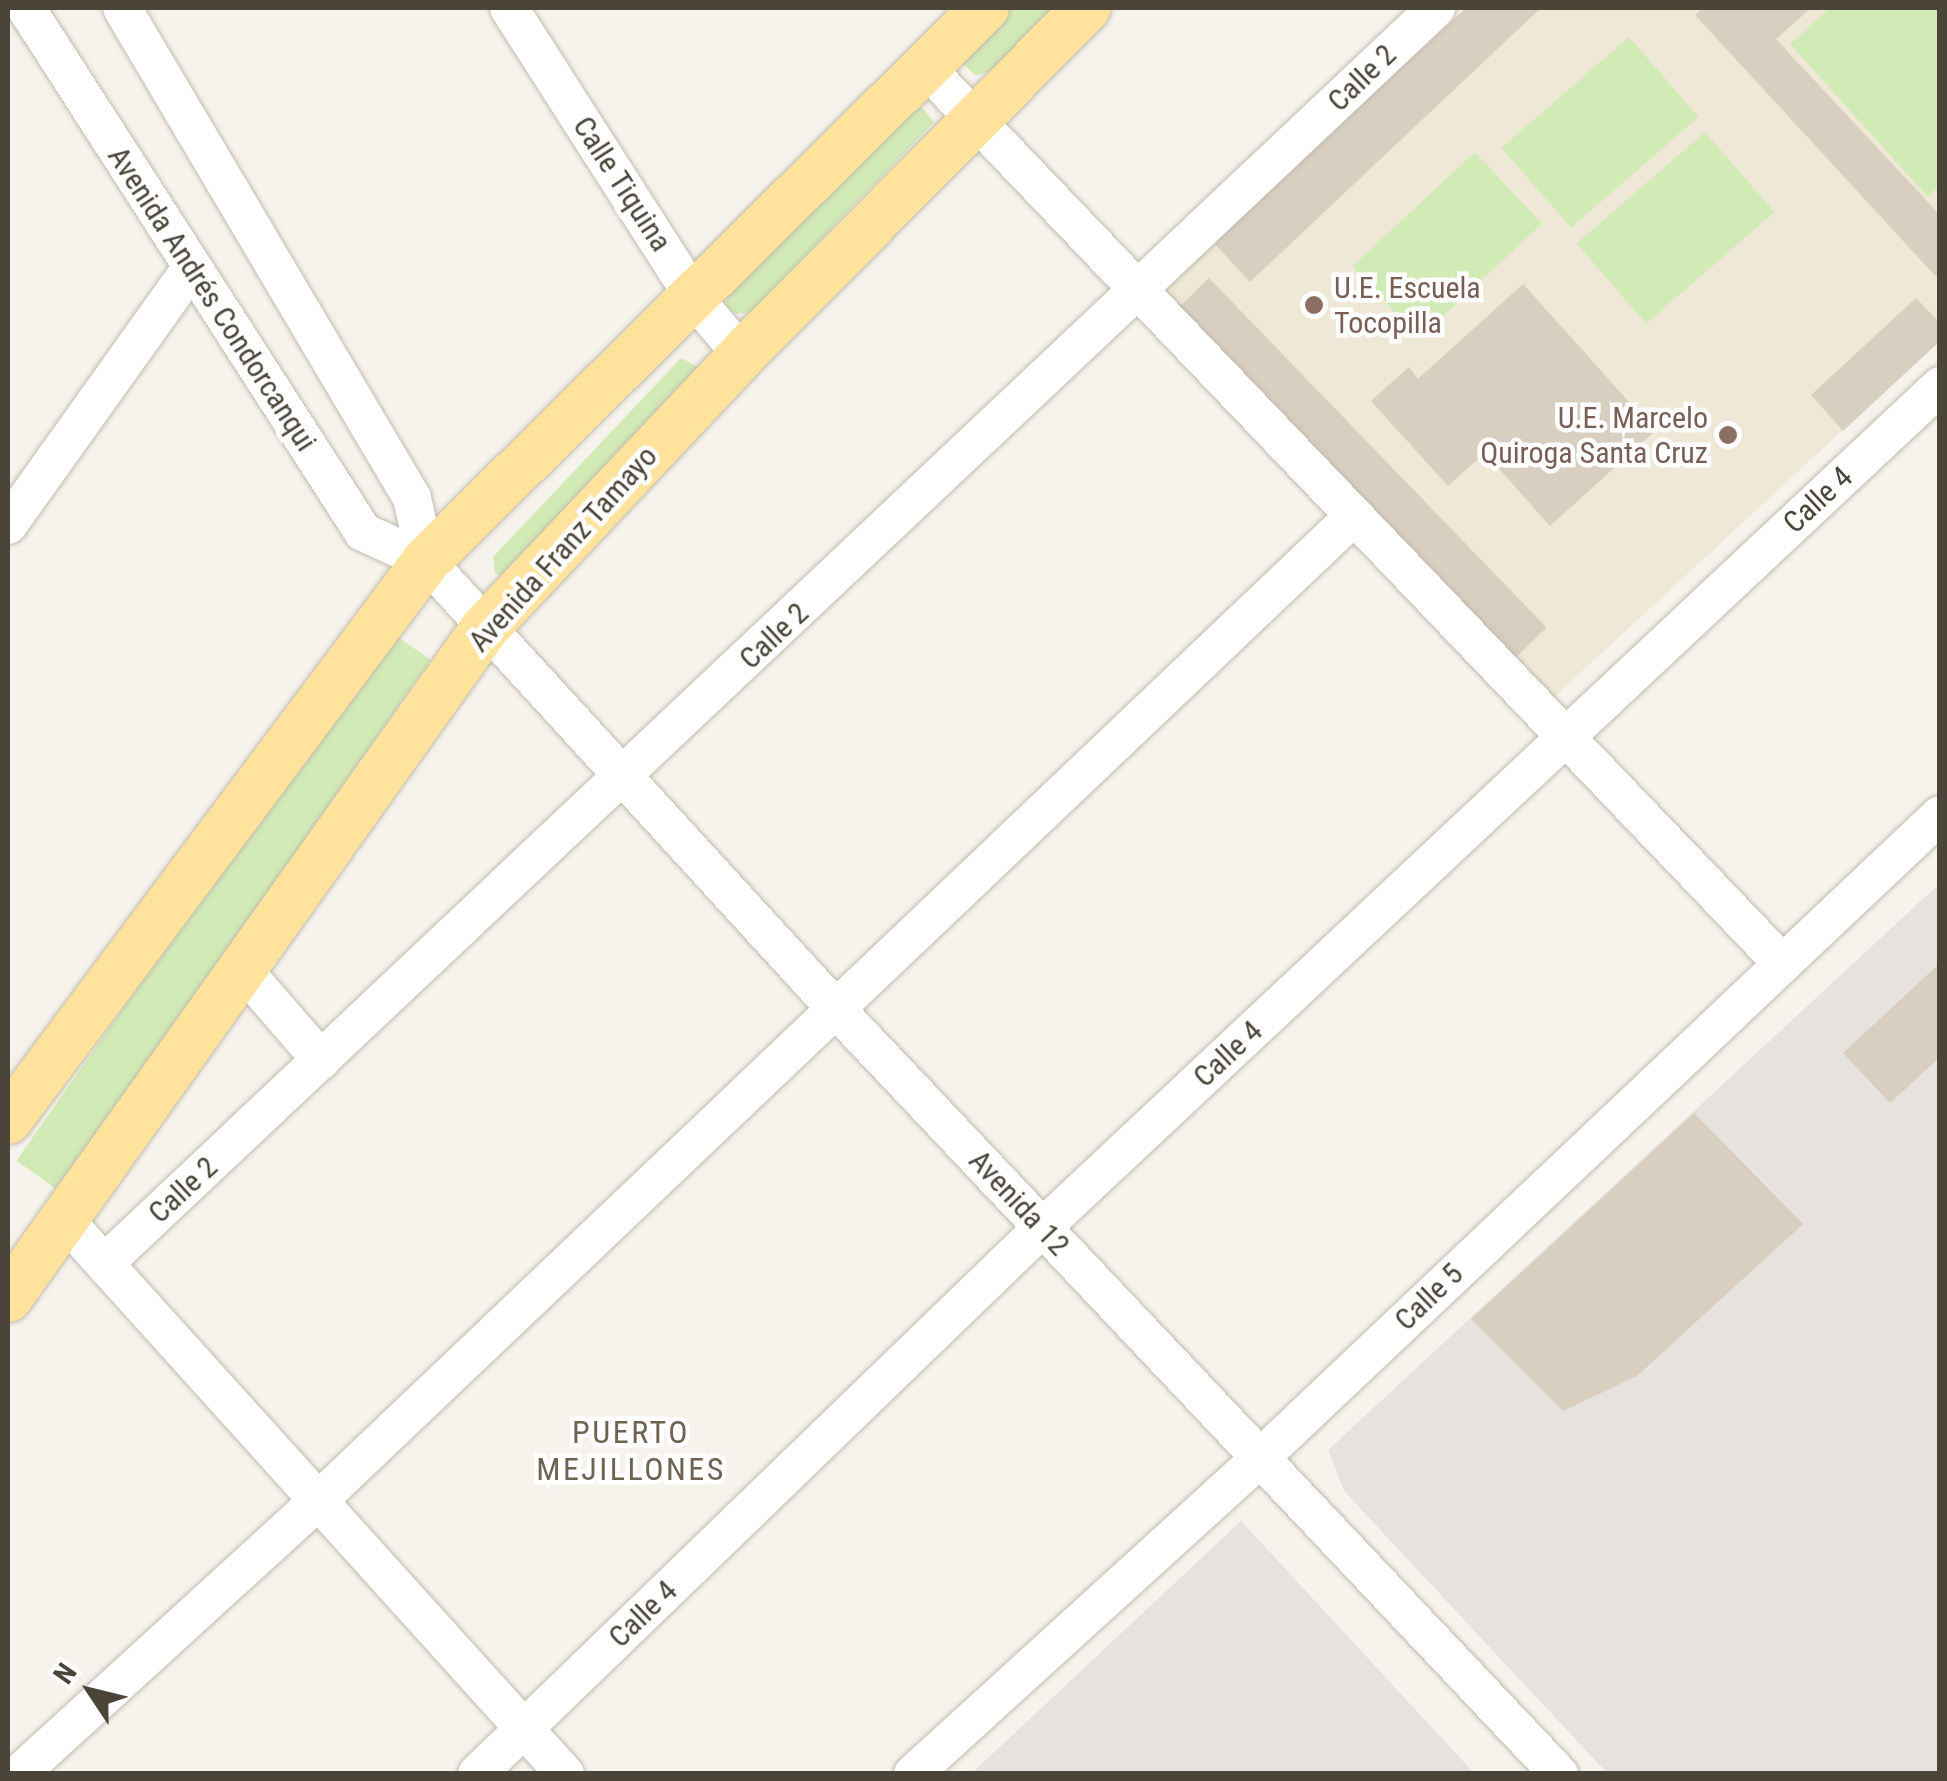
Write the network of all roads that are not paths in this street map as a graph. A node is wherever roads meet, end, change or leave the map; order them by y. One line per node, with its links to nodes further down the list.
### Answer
1 (26, 8): 9 (street, Avenida Andrés Condorcanqui)
2 (122, 8): 16 (street, Avenida Andrés Condorcanqui)
3 (985, 8): 7 (main road)
4 (1086, 8): 8 (main road, Avenida Franz Tamayo)
5 (1436, 8): 10 (street, Calle 2)
6 (522, 13): 11 (street, Calle Tiquina)
7 (926, 68): 8 (street); 11 (main road)
8 (975, 118): 10 (street); 12 (main road, Avenida Franz Tamayo)
9 (190, 270): 15 (street); 16 (street, Avenida Andrés Condorcanqui)
10 (1136, 292): 14 (street); 19 (street, Calle 2)
11 (695, 299): 12 (street, Calle Tiquina); 16 (main road)
12 (742, 355): 17 (main road, Avenida Franz Tamayo)
13 (1940, 386): 18 (street, Calle 4)
14 (1352, 518): 18 (street); 23 (street)
15 (8, 525)
16 (426, 561): 17 (street, Avenida Andrés Condorcanqui); 25 (main road)
17 (484, 628): 19 (street, Avenida 12); 22 (main road, Avenida Franz Tamayo)
18 (1566, 736): 21 (street); 27 (street, Calle 4)
19 (627, 776): 23 (street, Avenida 12); 24 (street, Calle 2)
20 (1940, 815): 21 (street, Calle 5)
21 (1781, 962): 30 (street, Calle 5)
22 (244, 970): 24 (street); 26 (main road, Avenida Franz Tamayo)
23 (836, 1009): 27 (street, Avenida 12); 31 (street)
24 (321, 1060): 28 (street, Calle 2)
25 (8, 1120)
26 (64, 1219): 28 (street); 29 (main road, Avenida Franz Tamayo)
27 (1043, 1228): 30 (street, Avenida 12); 32 (street, Calle 4)
28 (108, 1260): 31 (street)
29 (8, 1298)
30 (1260, 1459): 36 (street, Calle 5); 37 (street, Avenida 12)
31 (320, 1499): 32 (street); 33 (street)
32 (524, 1730): 34 (street, Calle 4); 35 (street)
33 (19, 1774)
34 (476, 1774)
35 (564, 1774)
36 (913, 1774)
37 (1559, 1774)

